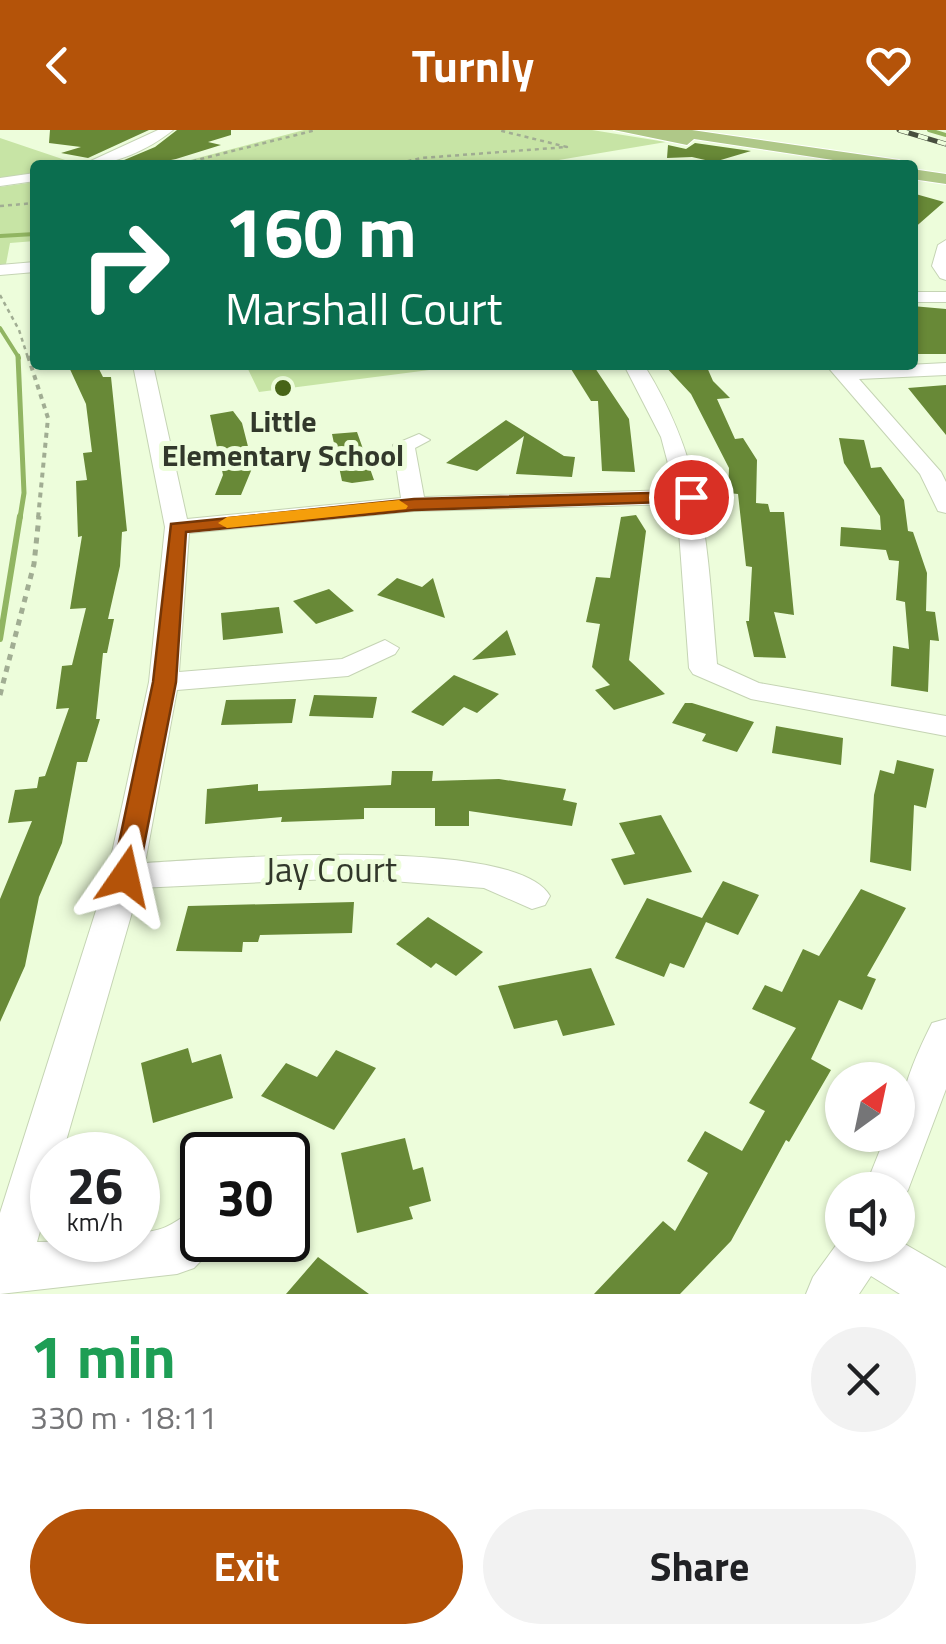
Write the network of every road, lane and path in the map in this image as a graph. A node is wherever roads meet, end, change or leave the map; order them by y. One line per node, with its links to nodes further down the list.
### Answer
1 (167, 130): 6 (street)
2 (316, 130): 7 (path)
3 (498, 130): 8 (path)
4 (620, 130): 9 (main road)
5 (661, 130): 10 (main road)
6 (104, 160)
7 (197, 160)
8 (412, 160)
9 (822, 160)
10 (825, 160)
11 (918, 171): 12 (main road)
12 (946, 175)
13 (30, 178): 14 (street)
14 (0, 182)
15 (30, 203): 16 (path)
16 (0, 206)
17 (946, 244): 20 (street)
18 (30, 267): 19 (street)
19 (0, 270)
20 (946, 275)
21 (0, 294): 24 (path)
22 (918, 297): 23 (street)
23 (946, 297)
24 (30, 363)
25 (918, 369): 26 (street)
26 (946, 369)
27 (32, 370): 39 (path)
28 (144, 370): 36 (street)
29 (637, 370): 33 (street)
30 (840, 370): 32 (street)
31 (420, 440): 34 (street)
32 (938, 472): 35 (street)
33 (691, 497): 34 (street); 40 (street)
34 (414, 504): 36 (street)
35 (946, 506)
36 (178, 528): 38 (street)
37 (386, 648): 38 (street)
38 (164, 682): 41 (street)
39 (0, 695)
40 (946, 726)
41 (125, 876): 42 (street, Jay Court); 48 (street)
42 (532, 896)
43 (946, 1034): 44 (street)
44 (893, 1172)
45 (180, 1249): 48 (street)
46 (853, 1262): 49 (street)
47 (891, 1262): 50 (street)
48 (4, 1281)
49 (830, 1294)
50 (944, 1294)

